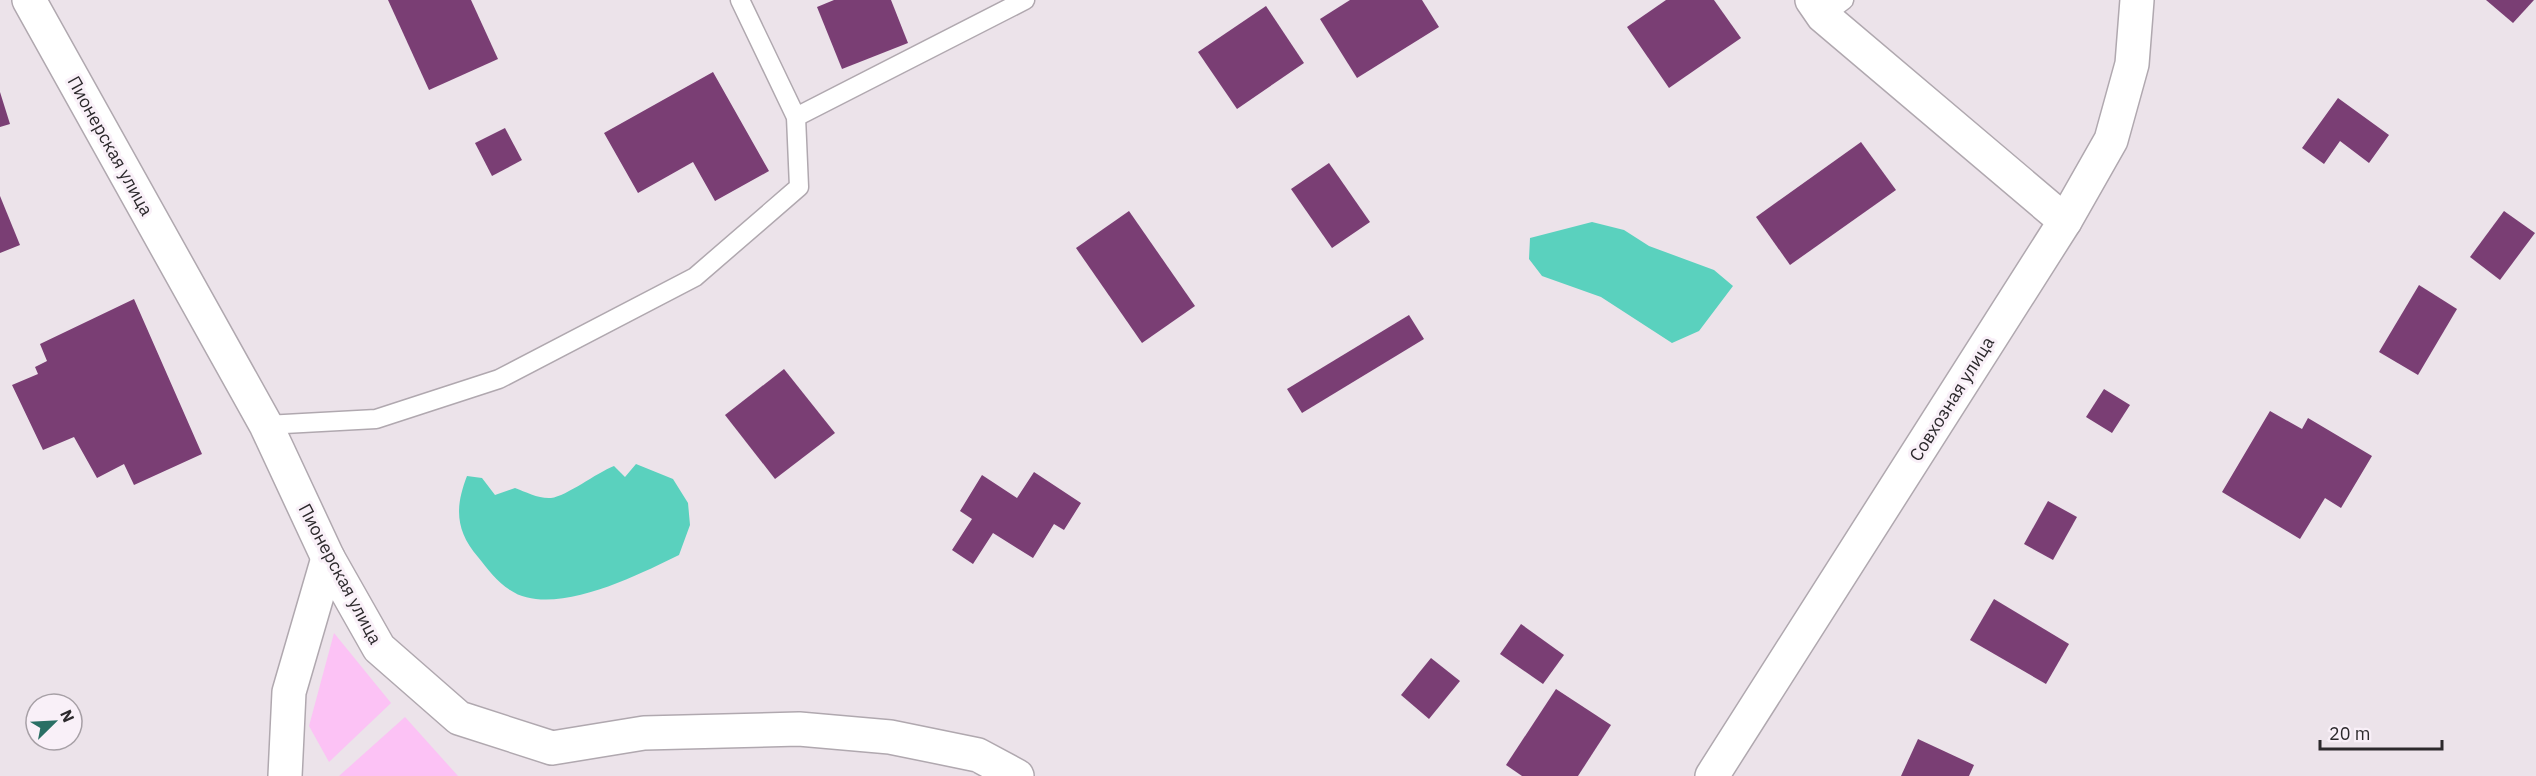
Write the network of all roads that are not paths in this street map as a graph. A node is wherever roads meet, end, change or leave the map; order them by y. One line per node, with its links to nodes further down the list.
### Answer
1 (29, 0): 8 (street, Пионерская улица)
2 (741, 0): 6 (lane)
3 (1025, 0): 6 (lane)
4 (2137, 0): 7 (street, Совхозная улица)
5 (1826, 5): 7 (street)
6 (796, 117): 8 (lane)
7 (2065, 221): 12 (street, Совхозная улица)
8 (266, 426): 9 (street, Пионерская улица)
9 (328, 558): 10 (street); 11 (street, Пионерская улица)
10 (285, 776)
11 (1017, 776)
12 (1712, 776)

